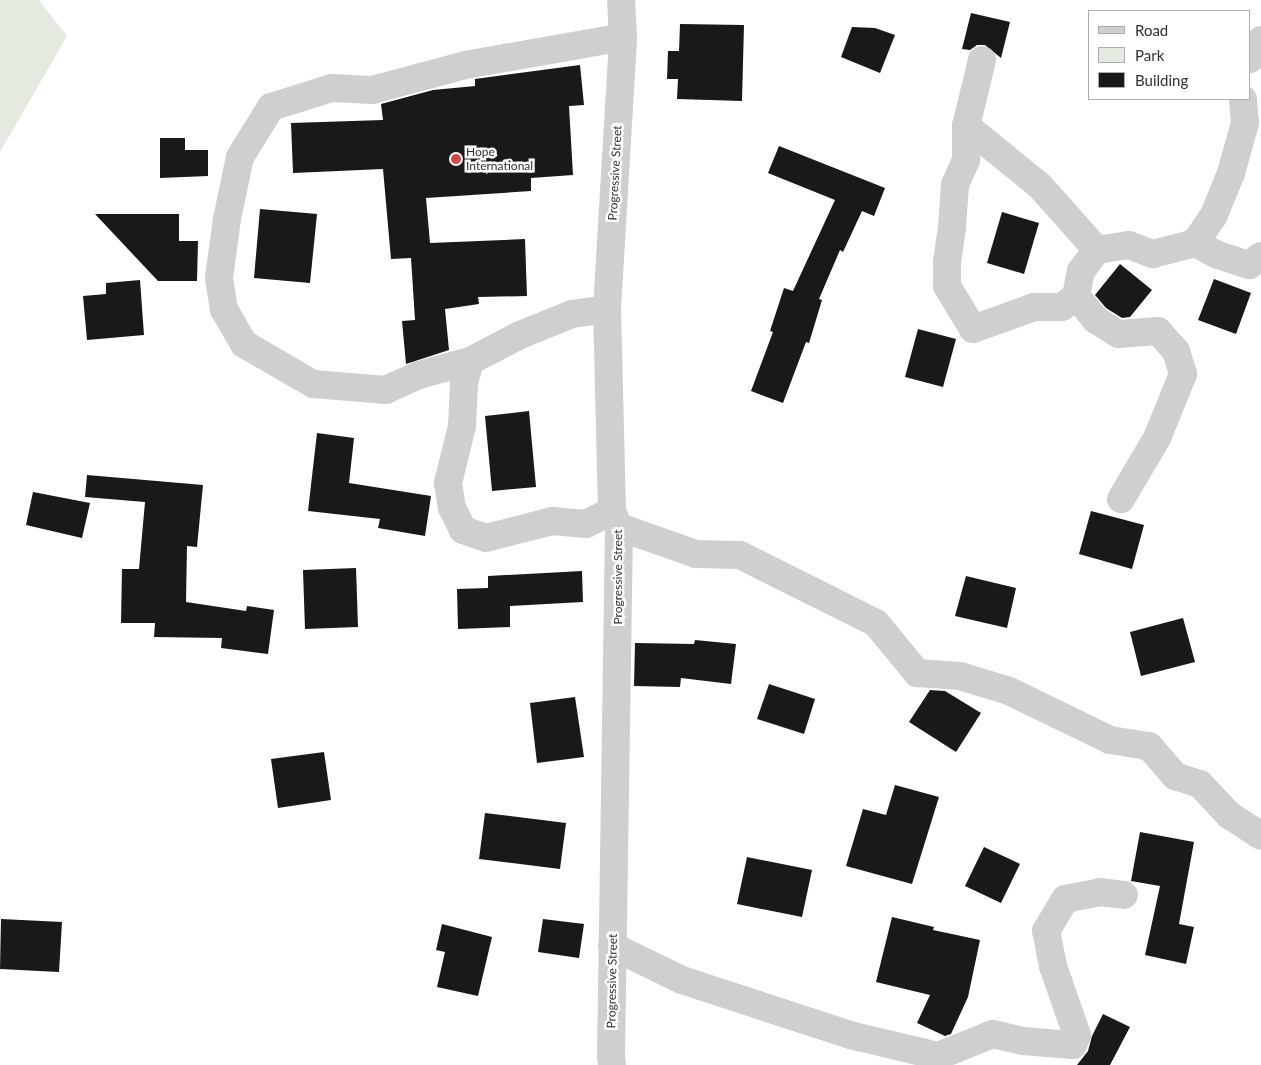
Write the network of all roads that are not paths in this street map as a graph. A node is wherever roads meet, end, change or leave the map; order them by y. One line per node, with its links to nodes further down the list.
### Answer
1 (621, 0): 2 (street, Progressive Street)
2 (623, 38): 12 (street, Progressive Street); 13 (street)
3 (1261, 40): 4 (street)
4 (1251, 58)
5 (982, 60): 7 (street)
6 (1243, 100): 8 (street)
7 (966, 126): 9 (street); 11 (street)
8 (1194, 243): 9 (street); 10 (street)
9 (1097, 250): 11 (street)
10 (1261, 256)
11 (1076, 296): 14 (street)
12 (607, 309): 13 (street); 15 (street, Progressive Street)
13 (470, 361): 15 (street)
14 (1122, 499)
15 (615, 519): 16 (street); 18 (street, Progressive Street)
16 (1261, 836)
17 (1124, 895): 19 (street)
18 (612, 946): 19 (street); 20 (street, Progressive Street)
19 (936, 1060)
20 (612, 1065)

